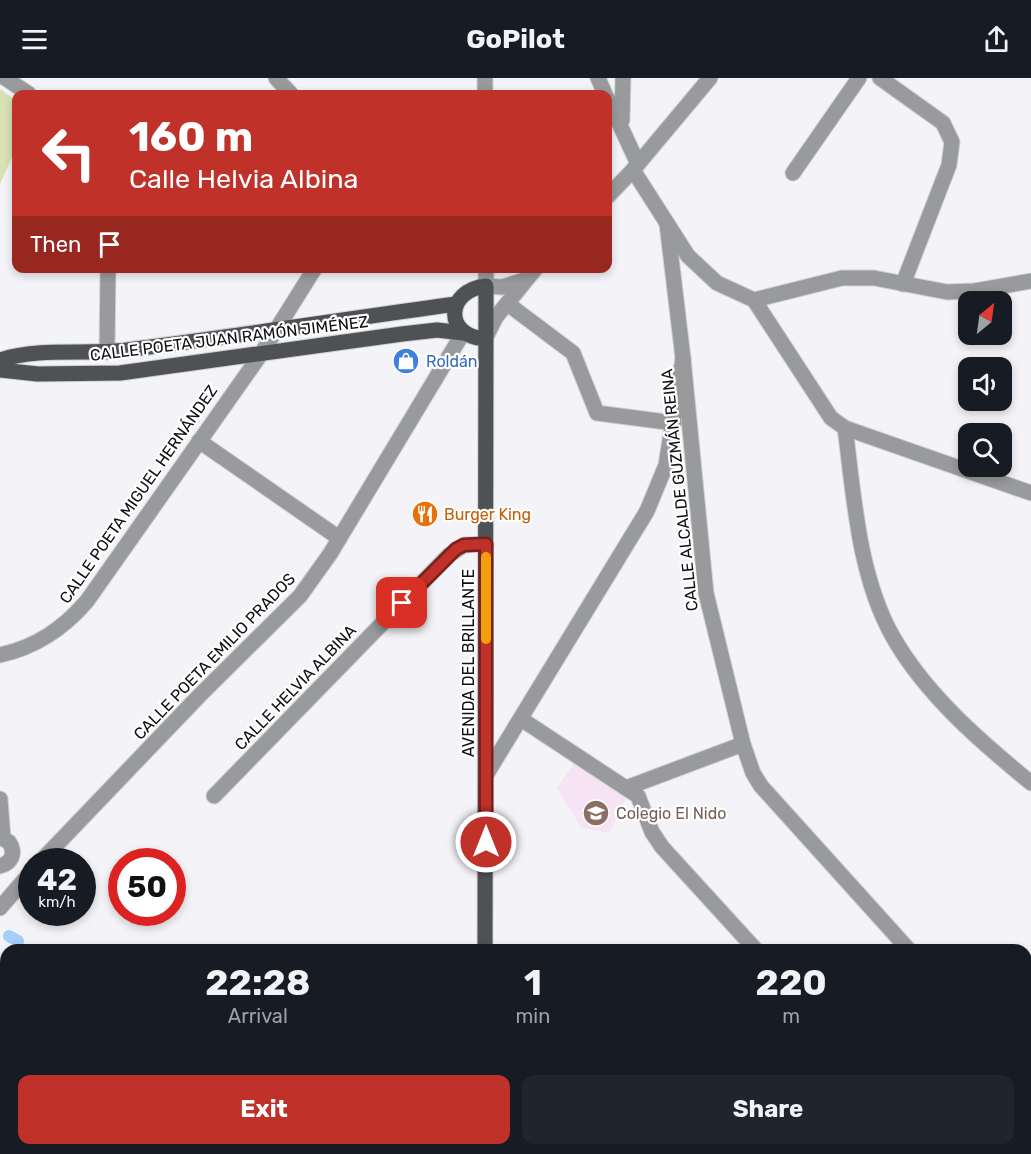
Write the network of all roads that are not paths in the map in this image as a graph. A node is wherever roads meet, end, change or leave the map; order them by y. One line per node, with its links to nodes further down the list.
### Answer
1 (5, 78): 7 (street)
2 (276, 78): 8 (street)
3 (623, 78): 10 (street)
4 (710, 78): 11 (street)
5 (859, 78): 12 (street)
6 (880, 78): 21 (street)
7 (23, 90)
8 (287, 90)
9 (612, 107): 10 (street)
10 (622, 128): 11 (street)
11 (636, 167): 13 (street); 14 (street)
12 (793, 173)
13 (612, 192)
14 (667, 224): 23 (street); 31 (street)
15 (108, 273): 29 (street)
16 (312, 273): 26 (street, CALLE POETA MIGUEL HERNÁNDEZ)
17 (486, 273): 22 (street, AVENIDA DEL BRILLANTE)
18 (531, 273): 19 (street)
19 (525, 280): 22 (street); 25 (street)
20 (1031, 281): 21 (street)
21 (903, 284): 23 (street)
22 (486, 286): 24 (main road); 28 (main road, AVENIDA DEL BRILLANTE)
23 (754, 300): 35 (street)
24 (456, 304): 26 (main road, CALLE POETA JUAN RAMÓN JIMÉNEZ); 27 (main road)
25 (508, 304): 28 (street); 34 (street)
26 (278, 329): 29 (main road, CALLE POETA JUAN RAMÓN JIMÉNEZ); 30 (street, CALLE POETA MIGUEL HERNÁNDEZ)
27 (463, 333): 28 (main road, CALLE POETA JUAN RAMÓN JIMÉNEZ); 30 (main road, CALLE POETA JUAN RAMÓN JIMÉNEZ); 40 (street, CALLE POETA EMILIO PRADOS)
28 (485, 339): 41 (main road, AVENIDA DEL BRILLANTE)
29 (107, 352): 32 (main road, CALLE POETA JUAN RAMÓN JIMÉNEZ)
30 (261, 354): 33 (main road, CALLE POETA JUAN RAMÓN JIMÉNEZ); 36 (street, CALLE POETA MIGUEL HERNÁNDEZ)
31 (683, 358): 34 (street); 38 (street, CALLE ALCALDE GUZMÁN REINA)
32 (0, 360)
33 (0, 370)
34 (674, 423): 37 (street)
35 (845, 428): 39 (street); 46 (street)
36 (199, 441): 40 (street); 42 (street, CALLE POETA MIGUEL HERNÁNDEZ)
37 (670, 448): 38 (street); 43 (street)
38 (692, 449): 44 (street, CALLE ALCALDE GUZMÁN REINA)
39 (1031, 493)
40 (339, 538): 51 (street, CALLE POETA EMILIO PRADOS)
41 (486, 544): 45 (main road, AVENIDA DEL BRILLANTE); 48 (street, CALLE HELVIA ALBINA)
42 (0, 655)
43 (521, 718): 45 (street); 47 (street)
44 (743, 744): 47 (street); 57 (street, CALLE ALCALDE GUZMÁN REINA)
45 (486, 775): 55 (main road, AVENIDA DEL BRILLANTE)
46 (1031, 783)
47 (626, 788): 56 (street)
48 (214, 796)
49 (0, 799): 50 (street)
50 (1, 838): 52 (street)
51 (53, 848)
52 (5, 864)
53 (18, 887): 54 (street)
54 (0, 908)
55 (485, 944)
56 (751, 944)
57 (904, 944)

